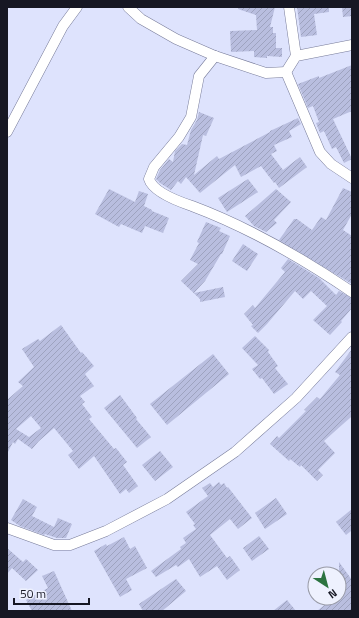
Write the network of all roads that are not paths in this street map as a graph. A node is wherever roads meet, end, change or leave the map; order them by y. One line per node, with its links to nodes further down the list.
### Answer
1 (78, 7): 8 (street)
2 (128, 7): 5 (street)
3 (289, 7): 6 (street)
4 (352, 45): 6 (street)
5 (215, 56): 7 (street); 10 (street)
6 (296, 56): 7 (street)
7 (286, 72): 9 (street)
8 (7, 132)
9 (352, 178)
10 (352, 292)
11 (352, 337): 12 (street)
12 (7, 528)

